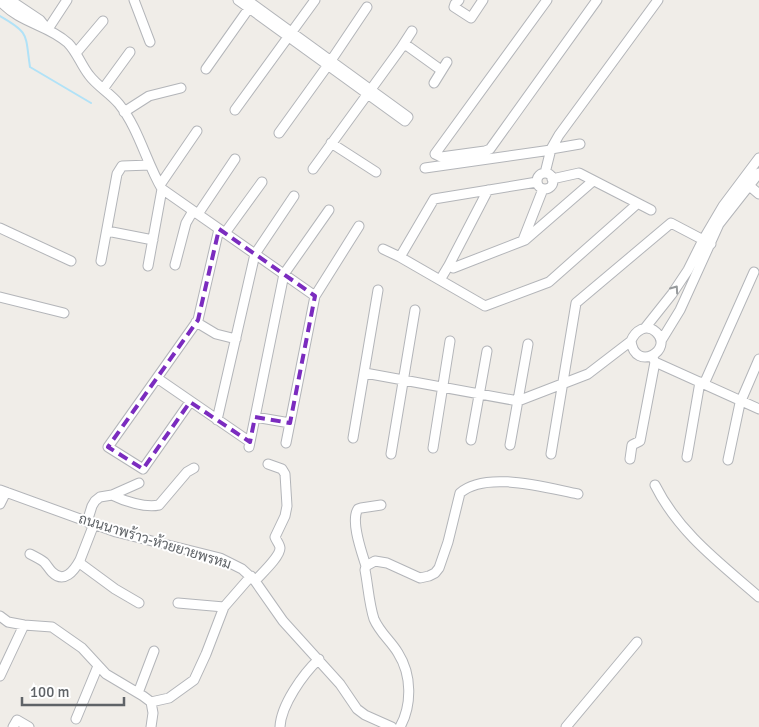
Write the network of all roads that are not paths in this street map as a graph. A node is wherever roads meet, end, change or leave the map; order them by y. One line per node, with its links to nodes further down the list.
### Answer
1 (10, 0): 15 (street)
2 (67, 0): 15 (street)
3 (134, 0): 18 (street)
4 (238, 0): 12 (street)
5 (315, 0): 17 (street)
6 (459, 0): 7 (street)
7 (483, 0)
8 (547, 0): 9 (street)
9 (597, 0)
10 (658, 0): 36 (street)
11 (0, 1): 15 (street)
12 (251, 3): 17 (street); 24 (street)
13 (367, 7): 23 (street)
14 (103, 21): 21 (street)
15 (48, 29): 21 (street)
16 (412, 31): 19 (street)
17 (290, 35): 23 (street); 30 (street)
18 (150, 42)
19 (401, 48): 25 (street); 29 (street)
20 (130, 52): 28 (street)
21 (76, 53): 28 (street)
22 (447, 62): 25 (street)
23 (330, 63): 29 (street); 33 (street)
24 (206, 68)
25 (441, 70): 26 (street)
26 (434, 83)
27 (181, 88): 31 (street)
28 (103, 89): 31 (street)
29 (369, 91): 34 (street)
30 (235, 110)
31 (124, 112): 39 (street)
32 (198, 131): 49 (street)
33 (279, 132)
34 (331, 143): 41 (street); 42 (street)
35 (580, 144): 36 (street)
36 (551, 149): 40 (street); 44 (street)
37 (759, 158): 47 (street)
38 (235, 159): 56 (street)
39 (150, 165): 49 (street); 59 (street)
40 (425, 168)
41 (313, 169)
42 (376, 172)
43 (759, 173): 47 (street)
44 (548, 176): 45 (street); 48 (street); 48 (street)
45 (593, 180): 53 (street); 62 (street)
46 (262, 182): 60 (street)
47 (746, 183): 51 (street); 63 (street)
48 (540, 185): 50 (street); 62 (street)
49 (161, 187): 56 (street); 61 (street)
50 (488, 190): 66 (street); 70 (street)
51 (759, 194)
52 (294, 196): 65 (street)
53 (637, 204): 55 (street); 74 (street)
54 (329, 210): 73 (street)
55 (651, 210)
56 (196, 212): 60 (street); 69 (street)
57 (359, 226): 76 (street)
58 (0, 228): 67 (street)
59 (107, 231): 61 (street); 68 (street)
60 (222, 231): 65 (street); 80 (street)
61 (154, 240): 71 (street)
62 (522, 241): 70 (street)
63 (707, 242): 81 (street, one-way to 63); 85 (street); 94 (street)
64 (383, 248): 66 (street)
65 (255, 254): 73 (street); 82 (street)
66 (400, 257): 74 (street)
67 (71, 261)
68 (101, 261)
69 (175, 265)
70 (449, 265): 74 (street)
71 (148, 266)
72 (754, 272): 93 (street)
73 (284, 274): 76 (street); 101 (street)
74 (440, 280)
75 (378, 290): 90 (street)
76 (315, 296): 103 (street)
77 (0, 297): 79 (street)
78 (415, 310): 92 (street)
79 (64, 313)
80 (196, 322): 82 (street); 91 (street)
81 (645, 328): 84 (street); 85 (street)
82 (236, 339): 102 (street)
83 (450, 341): 95 (street)
84 (631, 341): 89 (street); 94 (street)
85 (661, 341): 89 (street)
86 (528, 344): 97 (street)
87 (487, 351): 96 (street)
88 (759, 358): 98 (street)
89 (653, 359): 93 (street); 112 (street)
90 (364, 373): 92 (street); 104 (street)
91 (157, 378): 99 (street); 99 (street)
92 (403, 380): 95 (street); 109 (street)
93 (702, 383): 98 (street); 111 (street)
94 (562, 384): 97 (street); 110 (street)
95 (442, 387): 96 (street); 108 (street)
96 (479, 394): 97 (street); 105 (street)
97 (518, 401): 107 (street)
98 (741, 401): 100 (street); 113 (street)
99 (190, 402): 102 (street)
100 (759, 409)
101 (255, 417): 102 (street); 103 (street)
102 (217, 420)
103 (290, 424): 106 (street)
104 (353, 438)
105 (471, 440)
106 (286, 443)
107 (510, 445)
108 (432, 448)
109 (391, 454)
110 (551, 454)
111 (688, 457)
112 (630, 460)
113 (728, 460)
114 (268, 464): 127 (street)
115 (194, 468): 120 (street)
116 (139, 483): 120 (street)
117 (655, 485): 128 (street)
118 (3, 491): 121 (street); 123 (street, ถนนนาพร้าว-ห้วยยายพรหม)
119 (578, 494): 126 (street)
120 (112, 495): 123 (street)
121 (0, 504)
122 (381, 505): 126 (street)
123 (91, 523): 125 (street); 127 (street, ถนนนาพร้าว-ห้วยยายพรหม)
124 (30, 554): 125 (street)
125 (80, 560): 129 (street)
126 (366, 566): 147 (street)
127 (253, 579): 131 (street); 136 (street, ถนนนาพร้าว-ห้วยยายพรหม)
128 (759, 598)
129 (140, 603)
130 (178, 603): 131 (street)
131 (224, 607): 140 (street)
132 (0, 616): 133 (street)
133 (24, 625): 137 (street); 138 (street)
134 (637, 642): 148 (street)
135 (154, 651): 139 (street)
136 (319, 659): 145 (street); 146 (street, ถนนนาพร้าว-ห้วยยายพรหม)
137 (98, 666): 139 (street); 141 (street)
138 (0, 676)
139 (138, 693): 140 (street)
140 (151, 702): 144 (street)
141 (76, 719)
142 (13, 727): 143 (street)
143 (29, 727)
144 (151, 727)
145 (280, 727)
146 (392, 727)
147 (400, 727)
148 (566, 727)

